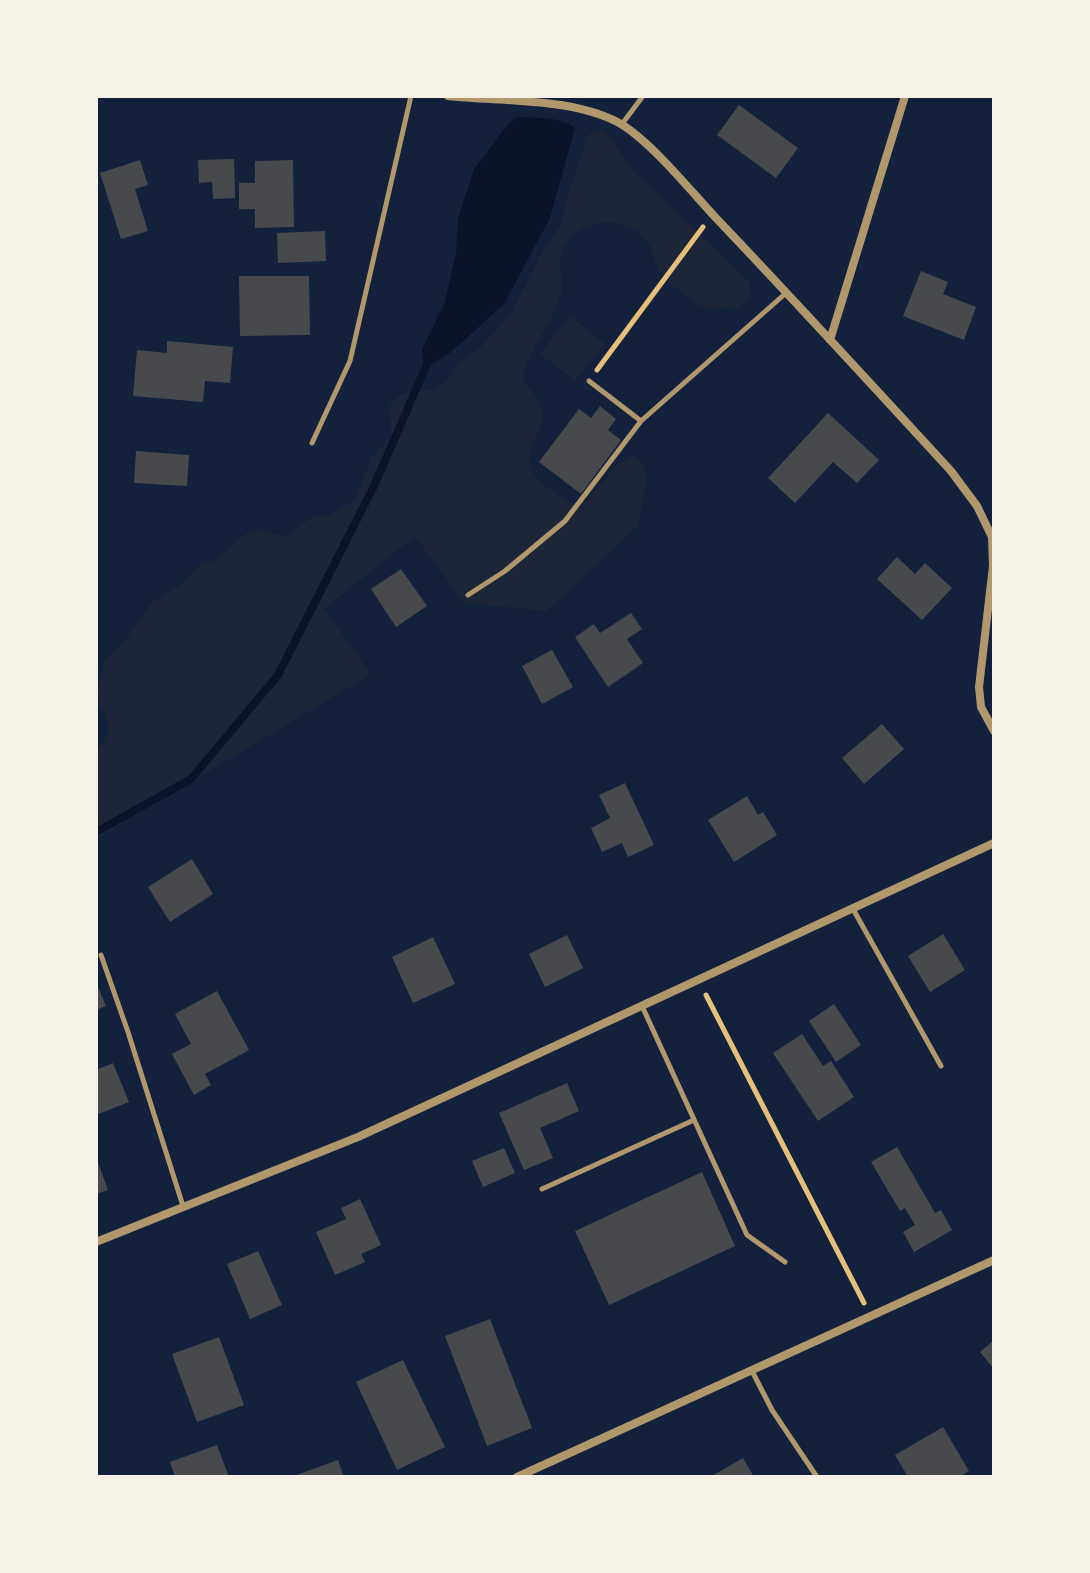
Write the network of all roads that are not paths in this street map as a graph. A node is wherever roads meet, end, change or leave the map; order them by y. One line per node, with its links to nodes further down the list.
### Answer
1 (411, 96): 10 (lane)
2 (448, 96): 5 (street)
3 (643, 96): 5 (lane)
4 (905, 96): 7 (street)
5 (621, 125): 6 (street)
6 (787, 293): 7 (street); 9 (lane)
7 (830, 340): 12 (street)
8 (589, 381): 9 (lane)
9 (641, 421): 11 (lane)
10 (312, 443)
11 (468, 595)
12 (994, 731)
13 (994, 843): 14 (street)
14 (853, 908): 16 (street); 17 (lane)
15 (101, 955): 20 (lane)
16 (642, 1006): 18 (lane); 20 (street)
17 (941, 1066)
18 (694, 1120): 19 (lane); 23 (lane)
19 (542, 1189)
20 (183, 1207): 21 (street)
21 (96, 1242)
22 (994, 1260): 24 (street)
23 (785, 1262)
24 (752, 1371): 25 (street); 26 (lane)
25 (517, 1477)
26 (817, 1477)

